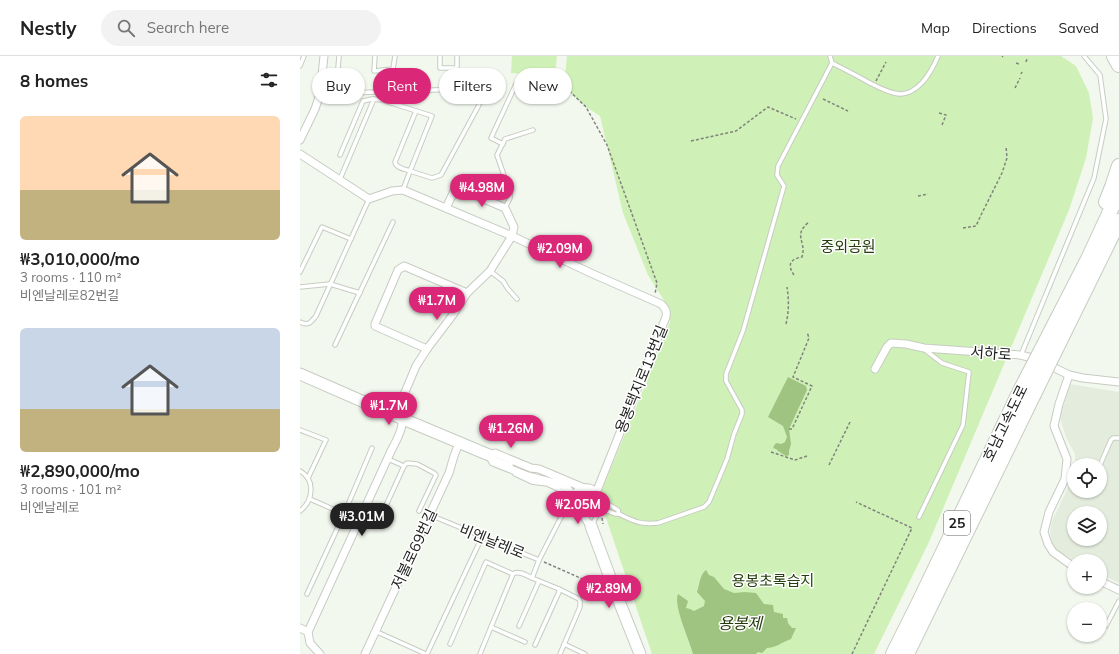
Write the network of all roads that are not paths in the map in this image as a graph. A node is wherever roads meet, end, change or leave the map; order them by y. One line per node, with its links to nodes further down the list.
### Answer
1 (304, 56): 14 (lane)
2 (324, 56): 15 (street)
3 (339, 56): 16 (lane)
4 (375, 56): 5 (lane)
5 (395, 56)
6 (440, 56): 7 (lane)
7 (457, 56)
8 (830, 56): 12 (lane)
9 (938, 56): 12 (lane)
10 (1084, 56): 56 (lane)
11 (1114, 56): 13 (highway)
12 (832, 63): 86 (lane)
13 (1119, 65)
14 (300, 66)
15 (323, 68)
16 (338, 68)
17 (514, 88): 28 (lane)
18 (439, 90): 19 (lane)
19 (365, 92)
20 (373, 99): 30 (lane)
21 (373, 101): 33 (lane)
22 (317, 104): 27 (street)
23 (394, 104): 25 (lane)
24 (479, 105): 32 (lane)
25 (416, 111): 32 (lane); 32 (lane)
26 (533, 130): 28 (lane)
27 (300, 140)
28 (503, 144): 38 (lane)
29 (300, 154): 33 (street)
30 (340, 155)
31 (1119, 166): 43 (highway)
32 (410, 172): 34 (lane)
33 (340, 179): 36 (street)
34 (403, 190): 36 (street); 37 (street, 용봉택지로13번길)
35 (1119, 192): 43 (highway, 호남고속도로 / 25)
36 (369, 199): 42 (lane)
37 (446, 208): 38 (street); 41 (street, 용봉택지로13번길)
38 (505, 208): 41 (street)
39 (1119, 221): 52 (highway, 호남고속도로 / 25)
40 (393, 222): 48 (lane)
41 (512, 236): 44 (street); 76 (street, 용봉택지로13번길)
42 (351, 239): 45 (lane); 46 (lane)
43 (1088, 259): 52 (highway, 호남고속도로 / 25)
44 (490, 271): 49 (street); 50 (lane)
45 (300, 272)
46 (330, 284): 47 (lane); 48 (lane); 51 (lane)
47 (300, 287)
48 (360, 293): 53 (lane)
49 (467, 293): 55 (street); 55 (street)
50 (517, 299)
51 (300, 322)
52 (1054, 338): 61 (highway, 호남고속도로 / 25, bridge)
53 (335, 345)
54 (924, 348): 56 (street, 서하로); 57 (street, 서하로); 88 (lane)
55 (427, 349): 62 (street)
56 (1020, 355): 59 (street, 서하로)
57 (875, 369)
58 (300, 374): 62 (street)
59 (1069, 375): 60 (street, 서하로); 94 (street)
60 (1119, 382)
61 (1027, 394): 120 (highway, 호남고속도로 / 25); 121 (highway, 호남고속도로 / 25)
62 (401, 418): 65 (street); 69 (street)
63 (300, 430): 73 (lane)
64 (1119, 438): 68 (lane)
65 (459, 443): 67 (street); 87 (street, 저불로69번길)
66 (372, 448): 85 (lane)
67 (490, 458): 72 (lane); 74 (street); 75 (street); 78 (lane)
68 (1103, 458)
69 (388, 459): 70 (lane); 89 (street)
70 (404, 466): 79 (lane); 84 (lane)
71 (300, 471): 73 (lane)
72 (529, 473)
73 (308, 478): 77 (lane)
74 (584, 488): 75 (street); 76 (street)
75 (574, 495): 78 (lane); 80 (street)
76 (597, 495): 81 (street); 86 (lane)
77 (310, 499): 83 (lane); 85 (lane)
78 (565, 506): 90 (lane)
79 (419, 510)
80 (578, 510): 81 (street); 90 (lane); 91 (street)
81 (592, 510): 82 (lane); 91 (street)
82 (602, 510): 86 (lane); 91 (lane)
83 (300, 511)
84 (383, 512)
85 (344, 514): 89 (lane); 101 (lane)
86 (619, 514)
87 (430, 515): 92 (lane, 비엔날레로); 107 (street, 저불로69번길)
88 (919, 517)
89 (359, 521): 108 (street)
90 (558, 523): 93 (lane, 비엔날레로)
91 (591, 526): 119 (street)
92 (482, 537): 93 (lane, 비엔날레로); 115 (lane)
93 (539, 560): 96 (lane)
94 (1067, 562)
95 (513, 574): 96 (lane); 105 (lane); 110 (lane)
96 (532, 578): 97 (lane)
97 (539, 581): 99 (lane); 104 (lane)
98 (1107, 584): 100 (street)
99 (559, 589): 111 (lane); 112 (lane)
100 (1119, 590)
101 (307, 594)
102 (1119, 602): 103 (lane)
103 (1107, 624)
104 (519, 626)
105 (491, 627): 109 (lane); 116 (lane)
106 (300, 628): 108 (street)
107 (376, 631): 114 (street, 저불로69번길); 115 (lane)
108 (308, 632): 113 (street)
109 (525, 642)
110 (450, 644)
111 (564, 644): 117 (lane); 118 (lane)
112 (535, 646)
113 (320, 654)
114 (365, 654)
115 (427, 654)
116 (480, 654)
117 (560, 654)
118 (585, 654)
119 (640, 654)
120 (893, 654)
121 (907, 654)

